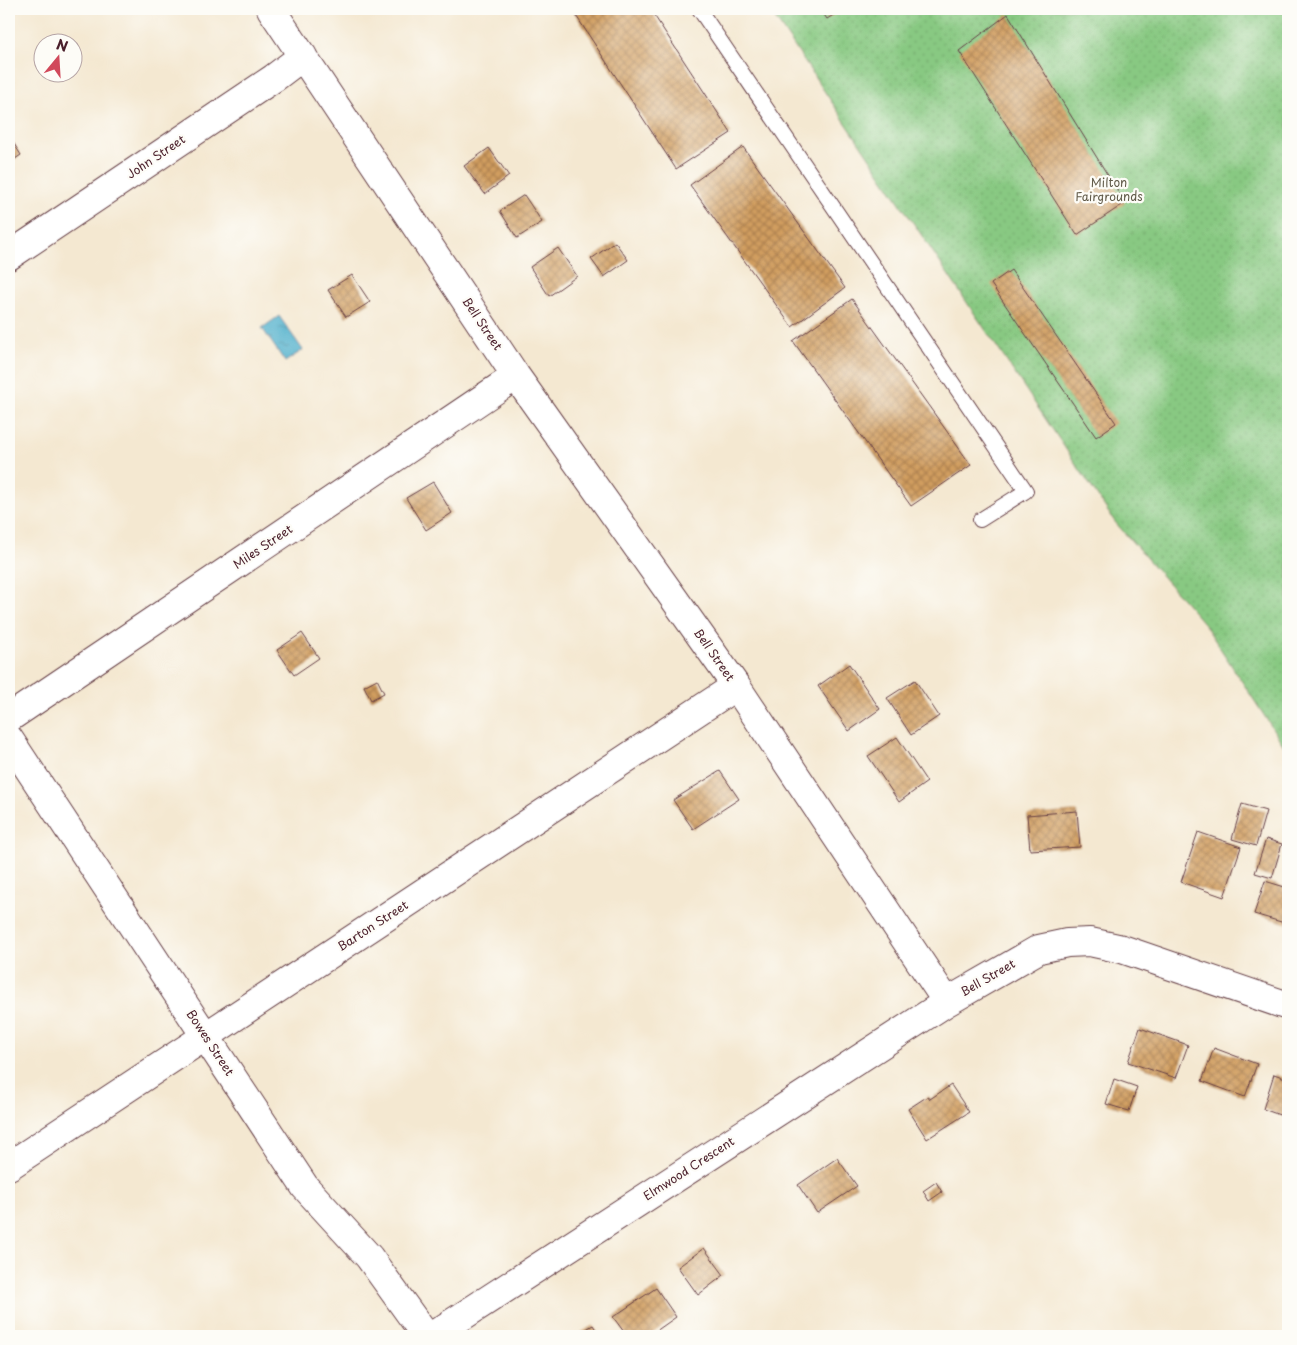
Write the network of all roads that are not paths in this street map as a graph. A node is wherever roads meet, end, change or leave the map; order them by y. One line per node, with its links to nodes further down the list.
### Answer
1 (272, 9): 3 (street, Bell Street)
2 (699, 9): 6 (lane)
3 (303, 56): 4 (street, John Street); 5 (street, Bell Street)
4 (9, 256)
5 (516, 376): 7 (street, Bell Street); 8 (street, Miles Street)
6 (980, 520)
7 (736, 686): 10 (street, Bell Street); 12 (street, Barton Street)
8 (9, 718)
9 (9, 739): 12 (street, Bowes Street)
10 (947, 1002): 11 (street, Bell Street); 15 (street, Elmwood Crescent)
11 (1288, 1006)
12 (205, 1037): 13 (street, Barton Street); 14 (street, Bowes Street)
13 (9, 1166)
14 (426, 1336)
15 (432, 1336)

